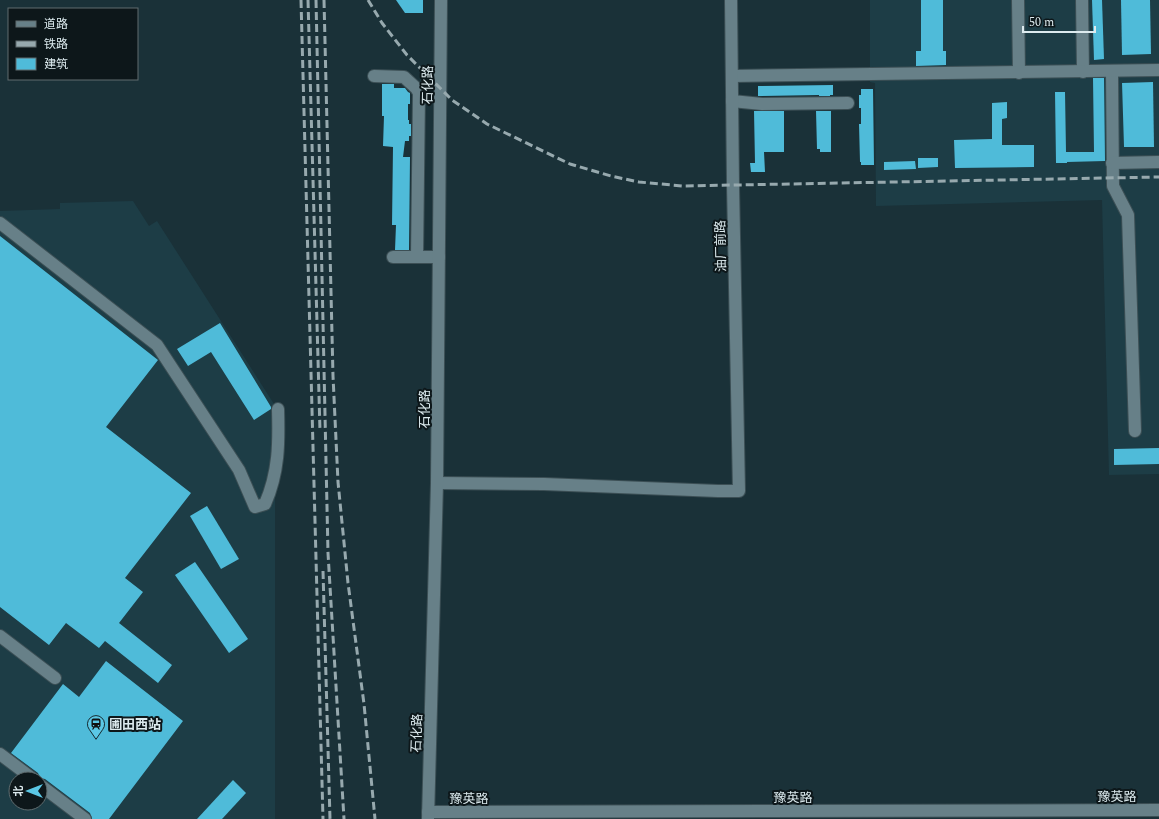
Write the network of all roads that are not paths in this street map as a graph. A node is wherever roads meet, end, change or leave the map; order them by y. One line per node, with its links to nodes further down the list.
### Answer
1 (441, 0): 18 (street, 石化路)
2 (731, 0): 10 (street, 油厂前路)
3 (1018, 0): 8 (street)
4 (1082, 0): 7 (street)
5 (1159, 70): 6 (street)
6 (1112, 71): 7 (street); 14 (street)
7 (1083, 72): 8 (street)
8 (1019, 73): 10 (street)
9 (374, 76): 17 (street)
10 (732, 76): 11 (street, 油厂前路)
11 (732, 101): 12 (street); 21 (street, 油厂前路)
12 (848, 103)
13 (1159, 162): 14 (street)
14 (1112, 163): 20 (street)
15 (0, 223): 19 (street)
16 (393, 257): 17 (street)
17 (417, 257): 18 (street)
18 (439, 257): 21 (street, 石化路)
19 (278, 409)
20 (1135, 431)
21 (437, 483): 28 (street, 石化路)
22 (0, 636): 23 (street)
23 (55, 678)
24 (0, 754): 25 (street)
25 (22, 771)
26 (48, 790): 29 (street)
27 (1159, 810): 28 (street, 豫英路)
28 (428, 815)
29 (84, 819)

